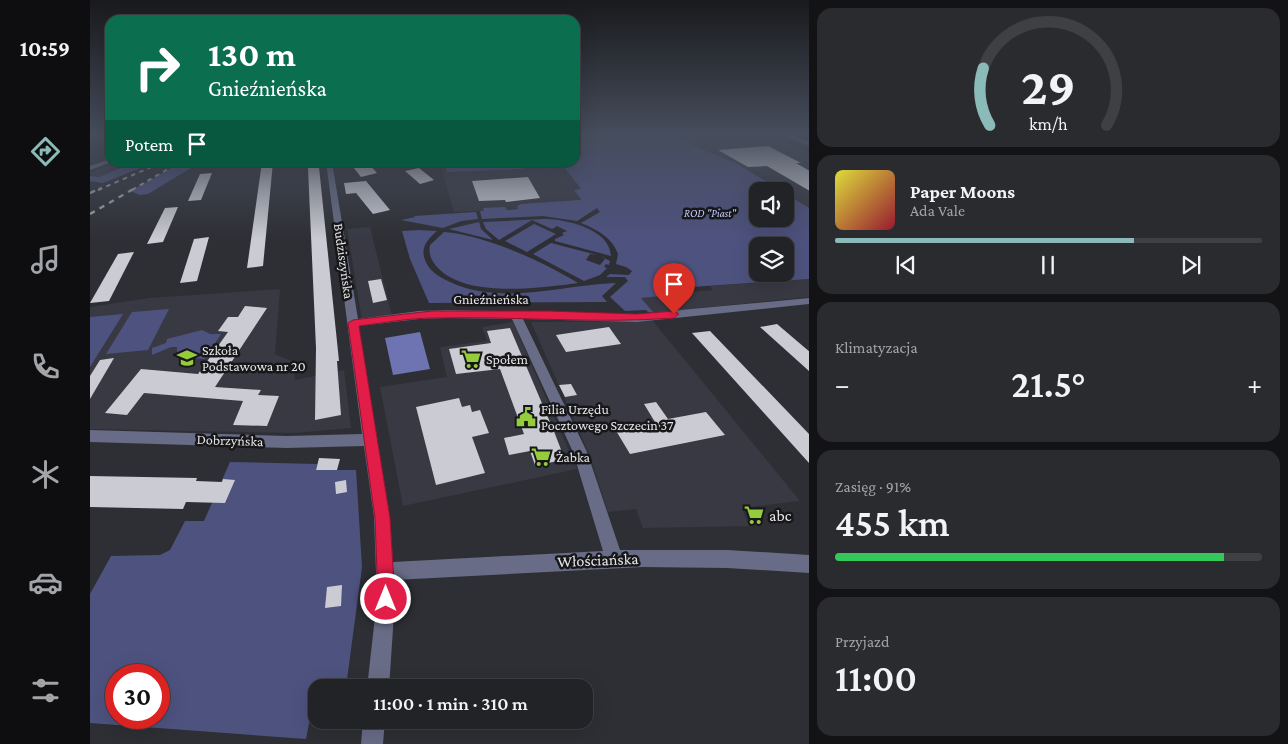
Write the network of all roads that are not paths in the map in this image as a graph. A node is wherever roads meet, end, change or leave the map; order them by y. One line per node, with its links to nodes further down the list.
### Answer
1 (331, 170): 4 (street, Budziszyńska)
2 (809, 301): 3 (street, Gnieźnieńska)
3 (516, 314): 4 (street, Gnieźnieńska); 7 (street)
4 (353, 323): 6 (street, Budziszyńska)
5 (90, 436): 6 (street, Dobrzyńska)
6 (371, 439): 9 (street, Budziszyńska)
7 (614, 558): 8 (street, Włościańska); 9 (street, Włościańska)
8 (809, 564)
9 (386, 571): 10 (street, Budziszyńska)
10 (379, 679)
11 (373, 729): 12 (street)
12 (372, 744)

